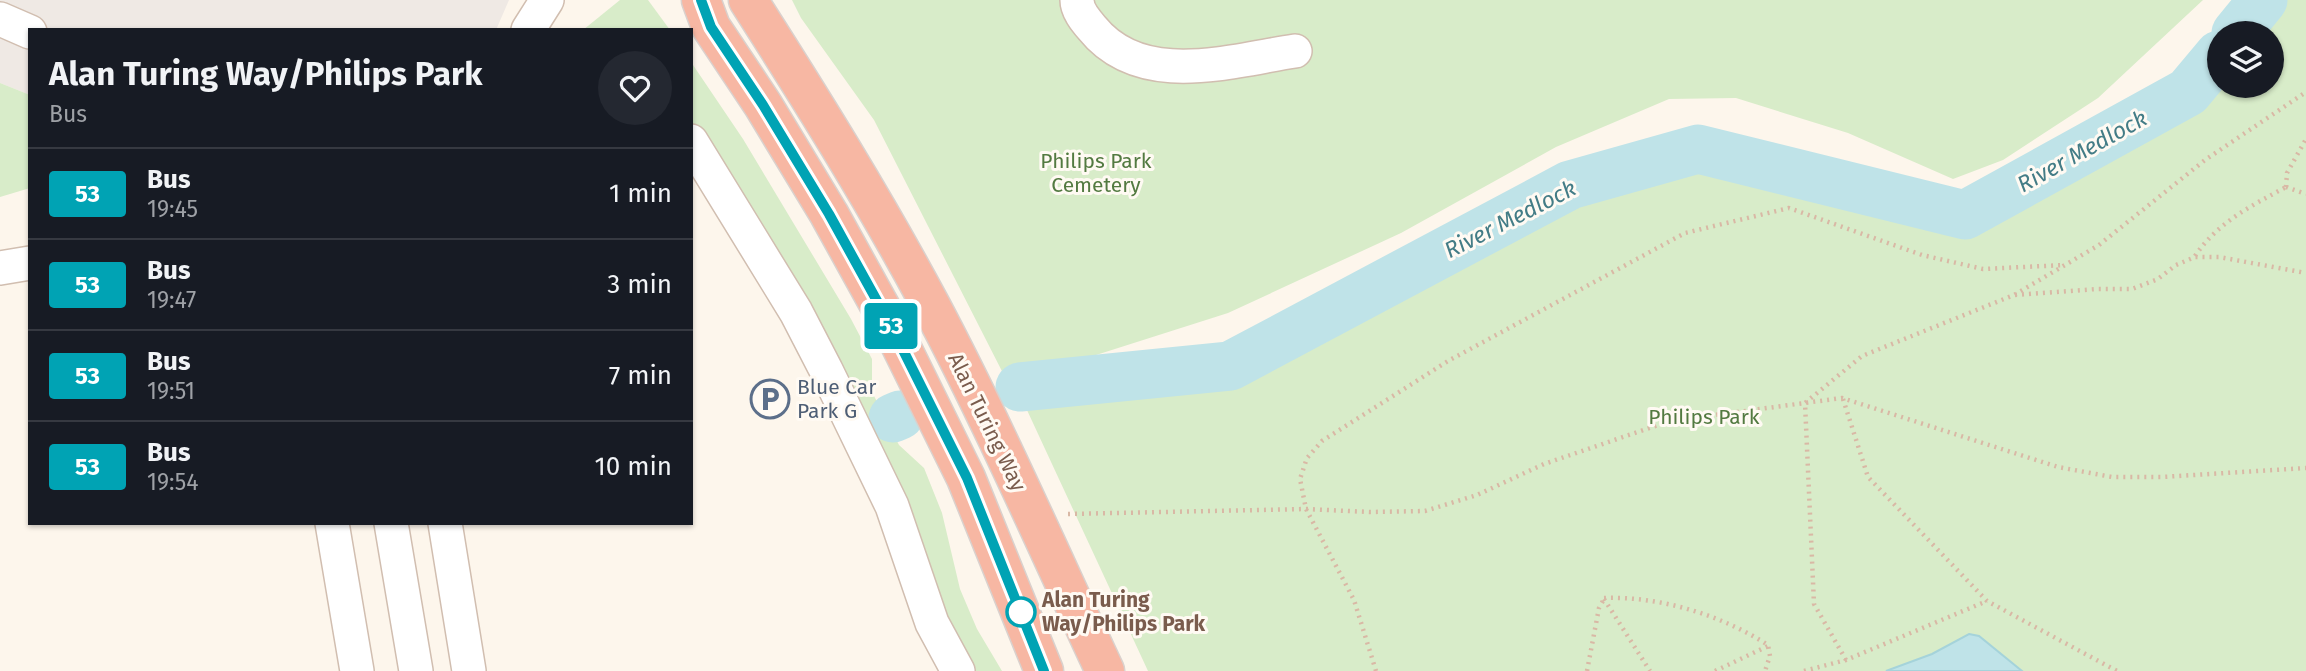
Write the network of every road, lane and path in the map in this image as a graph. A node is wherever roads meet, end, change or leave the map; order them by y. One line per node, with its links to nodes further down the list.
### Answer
1 (547, 0): 6 (lane)
2 (701, 0): 36 (highway, Alan Turing Way)
3 (748, 0): 24 (highway, Alan Turing Way)
4 (1077, 0): 8 (lane)
5 (0, 19): 7 (lane)
6 (529, 28)
7 (28, 31)
8 (1295, 51)
9 (2306, 92): 16 (path)
10 (2306, 139): 12 (path)
11 (693, 144): 35 (lane)
12 (2286, 187): 13 (path); 14 (path)
13 (2306, 194)
14 (2195, 257): 18 (path); 19 (path)
15 (28, 263): 17 (lane)
16 (2064, 265): 19 (path); 23 (path)
17 (0, 268)
18 (2306, 273)
19 (2014, 295): 21 (path)
20 (1842, 398): 21 (path); 22 (path); 29 (path)
21 (1805, 403): 23 (path); 31 (path)
22 (2306, 468)
23 (1306, 509): 24 (path); 38 (path)
24 (1033, 517): 37 (highway, Alan Turing Way)
25 (332, 525): 32 (lane)
26 (391, 525): 33 (lane)
27 (445, 525): 34 (lane)
28 (1604, 598): 30 (path); 39 (path); 40 (path)
29 (1987, 601): 31 (path); 44 (path)
30 (1768, 645): 41 (path); 42 (path)
31 (1846, 660): 43 (path)
32 (357, 671)
33 (416, 671)
34 (469, 671)
35 (958, 671)
36 (1044, 671)
37 (1105, 671)
38 (1376, 671)
39 (1587, 671)
40 (1650, 671)
41 (1715, 671)
42 (1765, 671)
43 (1804, 671)
44 (2117, 671)

